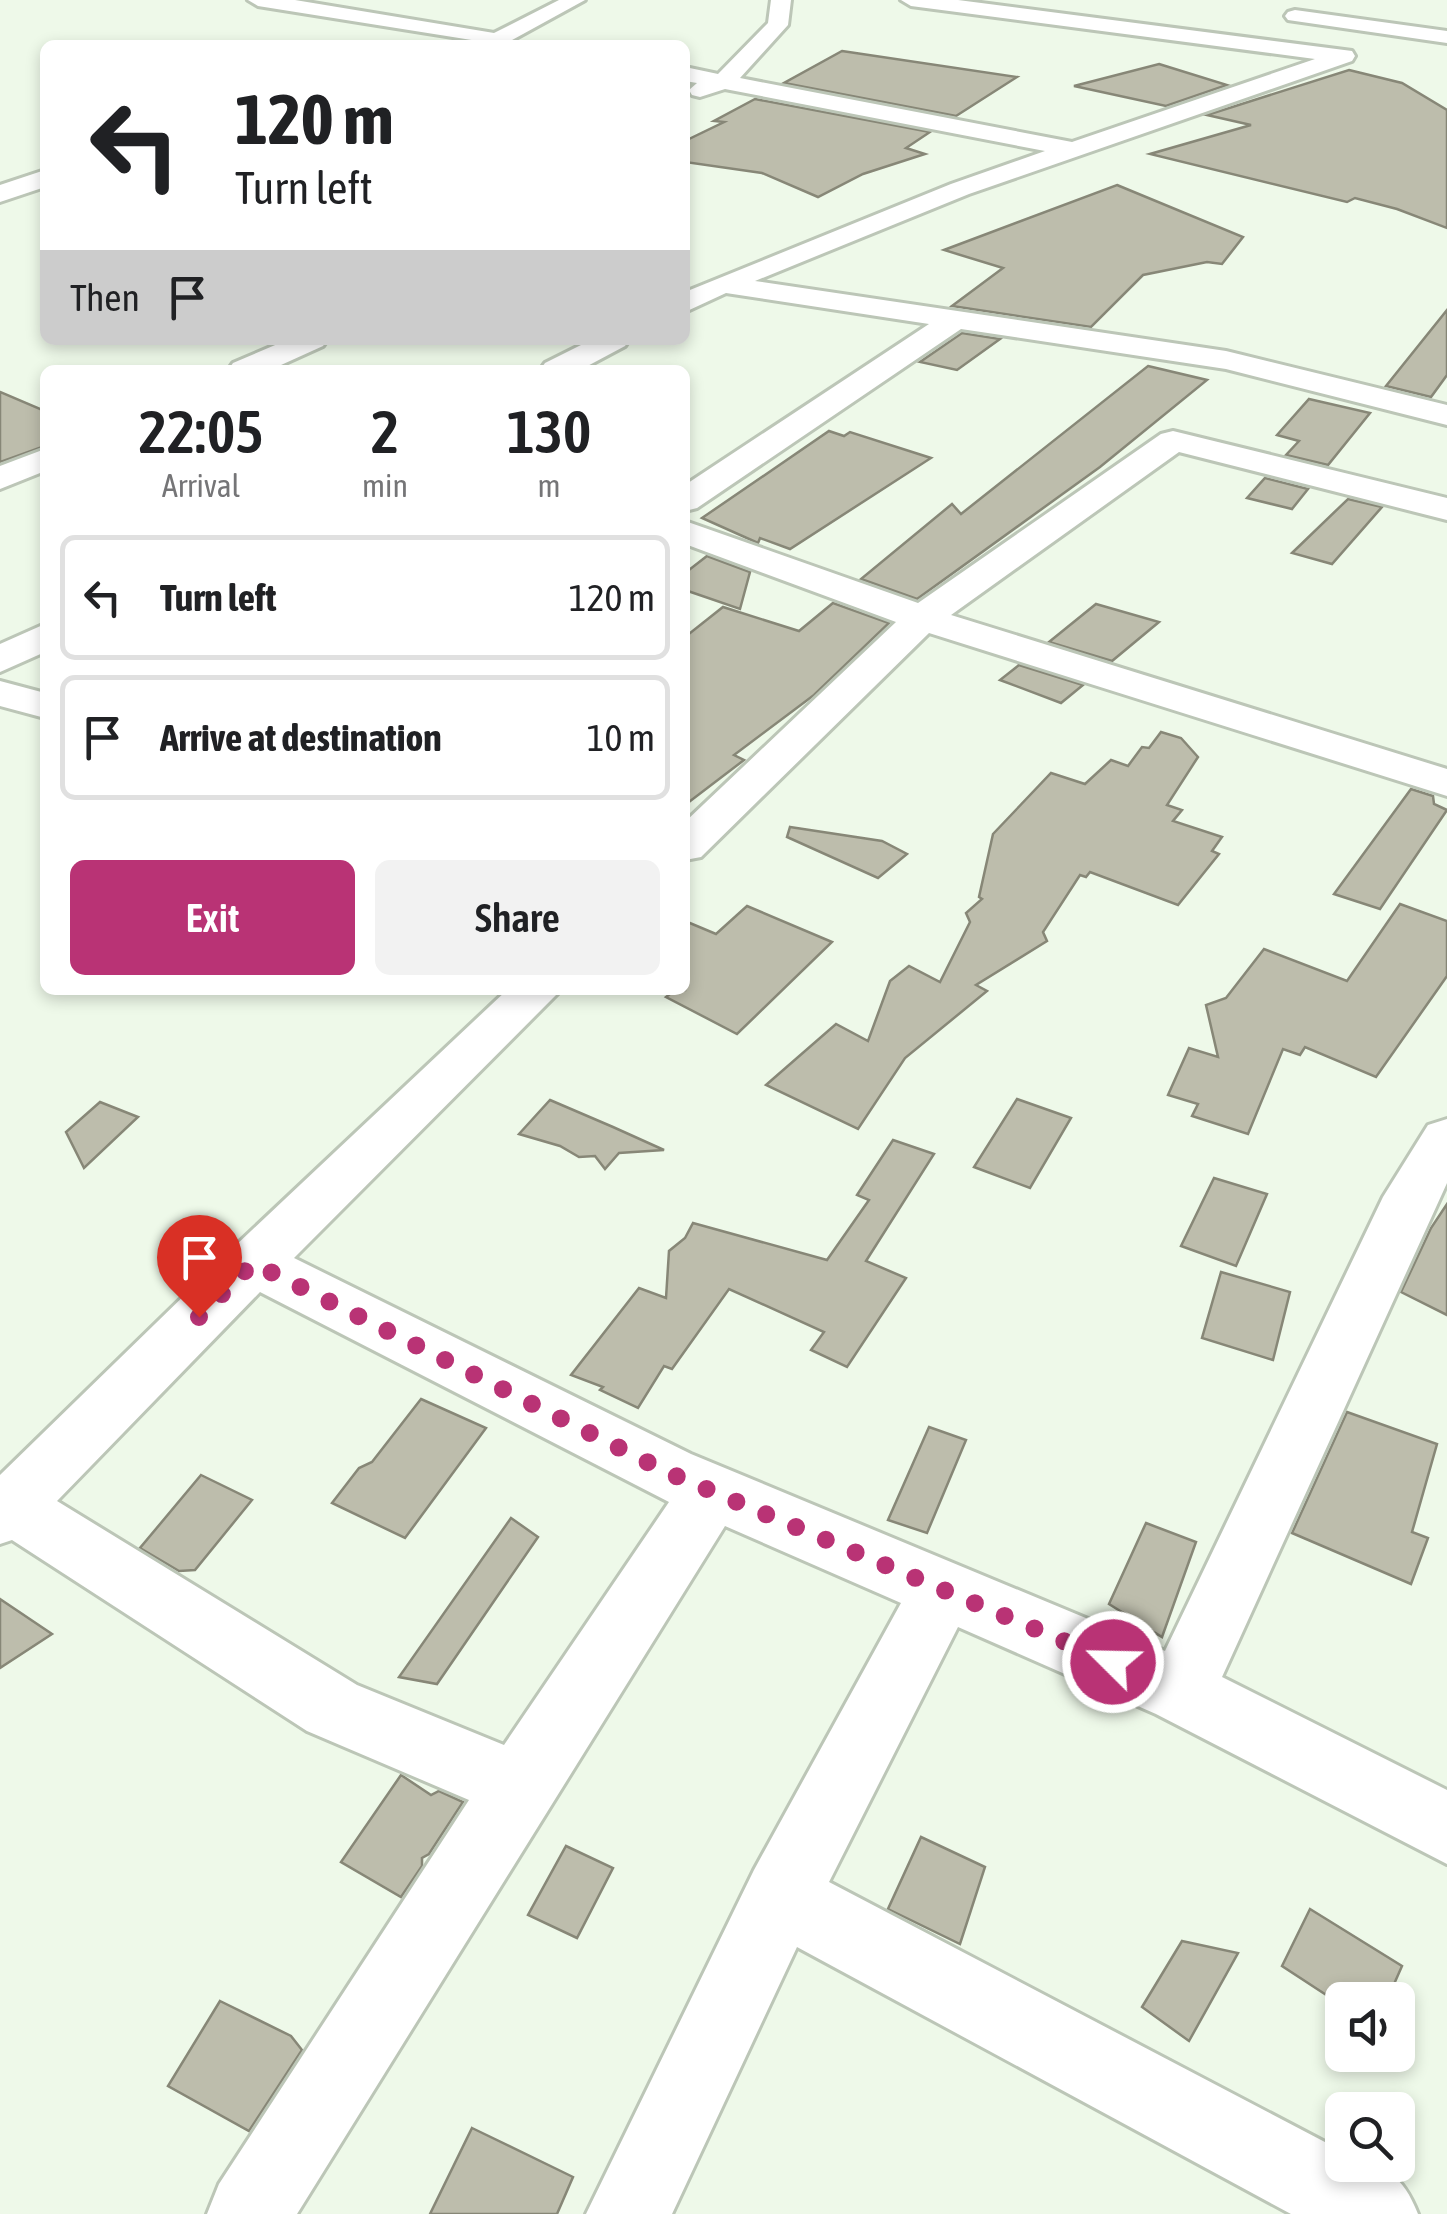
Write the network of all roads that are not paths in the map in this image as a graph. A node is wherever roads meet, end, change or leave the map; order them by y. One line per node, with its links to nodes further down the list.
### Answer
1 (258, 0): 8 (street)
2 (575, 0): 12 (street)
3 (781, 0): 14 (street)
4 (911, 0): 9 (street)
5 (438, 8): 8 (street)
6 (1272, 12): 10 (street)
7 (1222, 17): 9 (street)
8 (404, 25): 11 (street); 12 (street)
9 (1196, 36): 16 (street)
10 (1447, 36)
11 (377, 38)
12 (497, 40)
13 (690, 75): 14 (street)
14 (724, 81): 15 (street); 16 (street)
15 (690, 94)
16 (1080, 150): 22 (street)
17 (15, 158): 18 (street)
18 (40, 163)
19 (40, 180): 20 (street)
20 (0, 194)
21 (690, 281): 22 (street)
22 (720, 284): 23 (street); 24 (street)
23 (690, 300)
24 (955, 320): 29 (street); 32 (street)
25 (301, 345): 27 (street)
26 (604, 345): 28 (street)
27 (255, 365)
28 (566, 365)
29 (1447, 415)
30 (40, 461): 31 (street)
31 (0, 479)
32 (690, 498)
33 (1447, 509): 35 (street)
34 (690, 534): 35 (street)
35 (922, 618): 40 (street); 41 (street)
36 (40, 639): 37 (street)
37 (0, 660)
38 (0, 692): 39 (street)
39 (40, 704)
40 (1447, 783)
41 (690, 842)
42 (531, 995): 44 (street)
43 (1447, 1138): 48 (street)
44 (253, 1263): 45 (street); 46 (street)
45 (712, 1491): 47 (street); 49 (street)
46 (6, 1511): 49 (street)
47 (943, 1590): 48 (street); 51 (street)
48 (1181, 1691): 50 (street)
49 (518, 1786): 52 (street)
50 (1447, 1828)
51 (782, 1897): 53 (street); 54 (street)
52 (249, 2214)
53 (628, 2214)
54 (1376, 2214)

